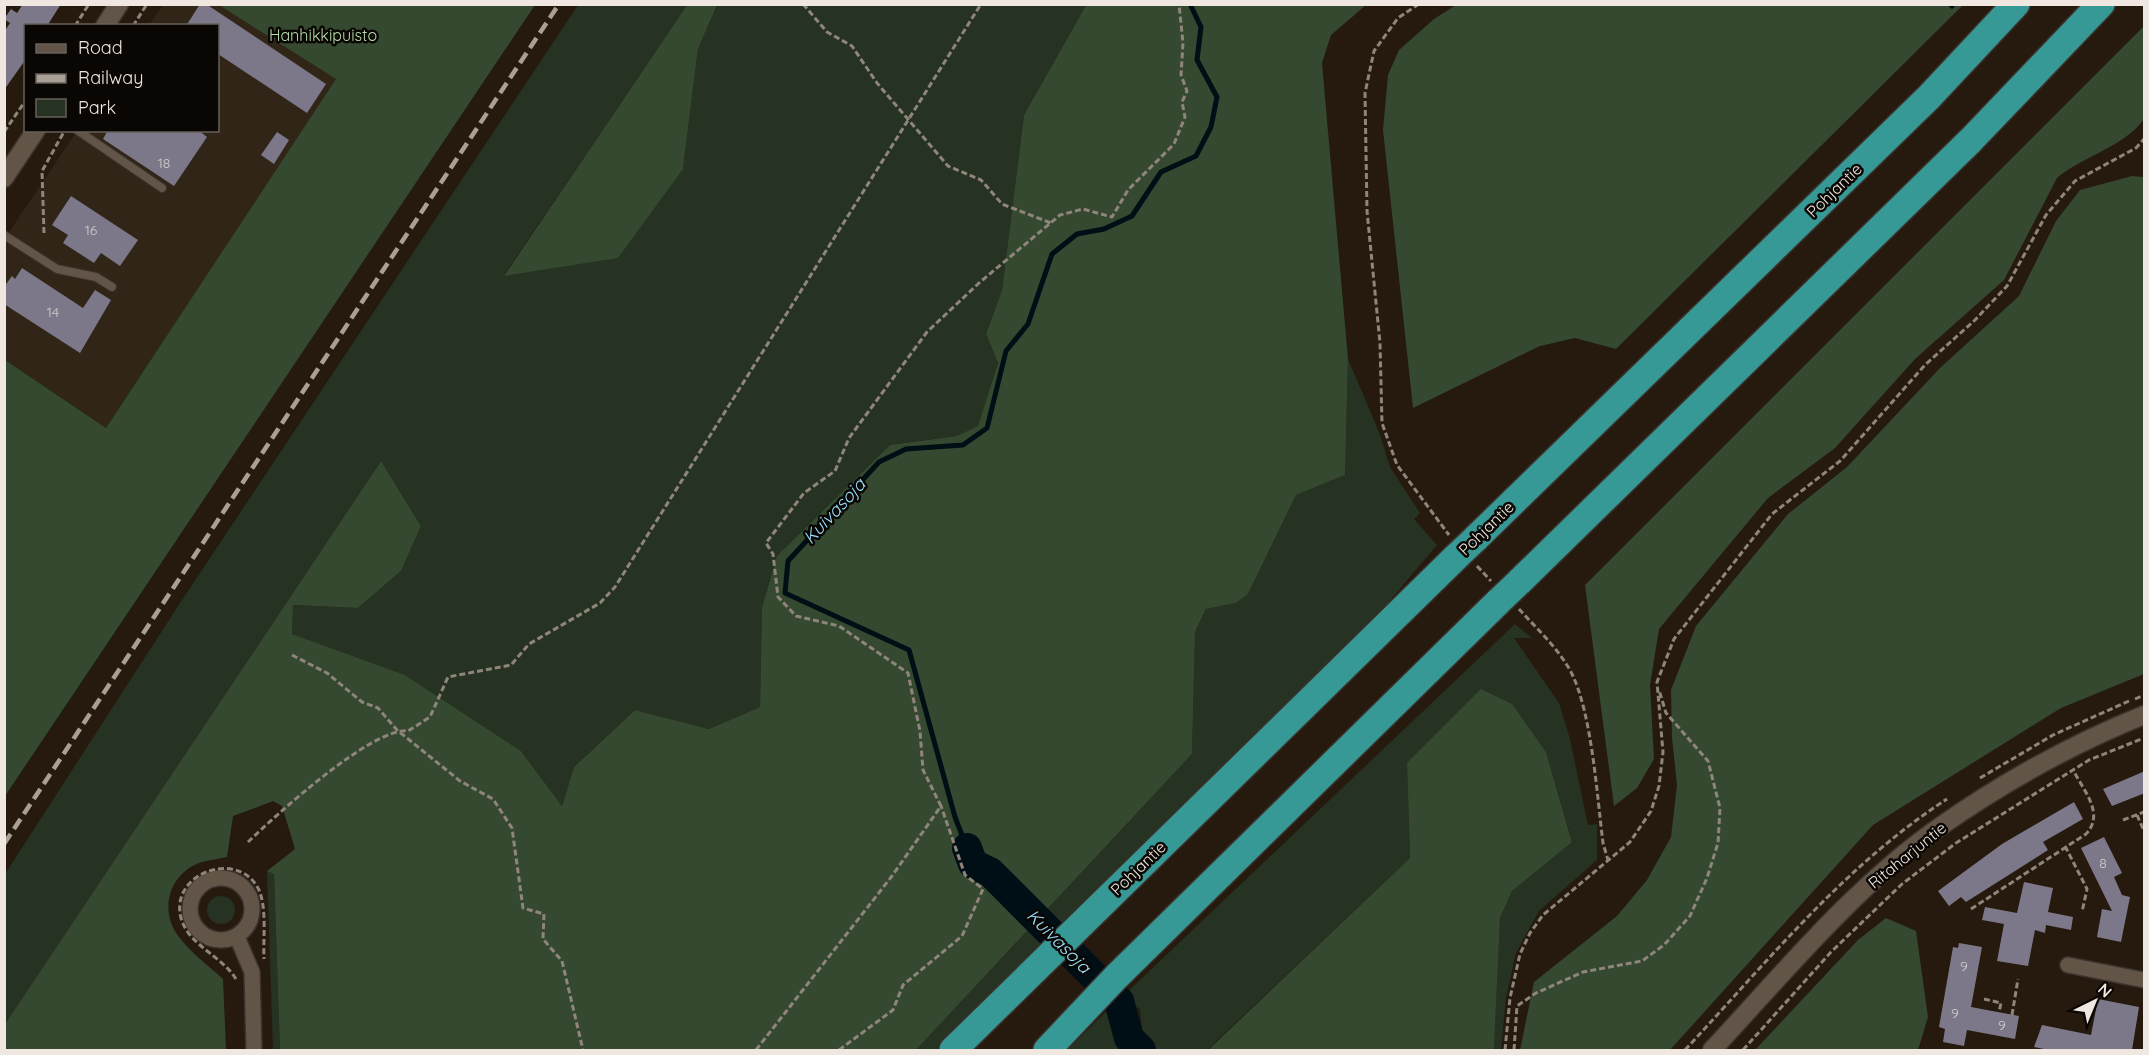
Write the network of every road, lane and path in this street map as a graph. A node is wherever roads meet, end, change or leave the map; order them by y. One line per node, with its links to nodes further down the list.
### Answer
1 (89, 4): 10 (path)
2 (119, 4): 11 (street)
3 (147, 4): 12 (path)
4 (803, 4): 14 (path)
5 (981, 4): 14 (path)
6 (1179, 4): 22 (path)
7 (1419, 4): 26 (path)
8 (2016, 4): 26 (highway, Pohjantie)
9 (2101, 4): 27 (highway)
10 (76, 24)
11 (106, 24)
12 (134, 24)
13 (24, 103): 15 (path)
14 (908, 119): 22 (path); 31 (path)
15 (4, 132)
16 (35, 132): 20 (street)
17 (64, 132): 23 (path)
18 (80, 132): 21 (lane)
19 (2145, 139): 29 (path)
20 (4, 178)
21 (162, 188)
22 (1051, 223): 34 (path)
23 (44, 233)
24 (4, 235): 25 (lane)
25 (112, 287)
26 (1463, 549): 27 (path); 55 (highway, Pohjantie)
27 (1506, 593): 41 (path); 56 (highway)
28 (292, 655): 31 (path)
29 (1657, 682): 41 (path); 58 (path)
30 (2145, 715): 59 (street, Ritaharjuntie)
31 (397, 730): 39 (path); 52 (path)
32 (2145, 738): 33 (path)
33 (2073, 770): 40 (path); 60 (path)
34 (941, 806): 53 (path); 54 (path)
35 (2145, 812): 36 (path)
36 (2137, 815): 37 (path); 38 (path)
37 (2123, 820)
38 (2145, 831)
39 (248, 842)
40 (2066, 846): 42 (path); 43 (path)
41 (1608, 860): 57 (path)
42 (1971, 909)
43 (2082, 912)
44 (237, 937): 44 (street); 51 (street)
45 (2068, 965): 47 (street)
46 (2018, 979): 50 (path)
47 (2145, 980)
48 (1984, 999): 49 (path)
49 (1999, 1012)
50 (2012, 1015)
51 (254, 1050)
52 (583, 1050)
53 (756, 1050)
54 (839, 1050)
55 (953, 1050)
56 (1047, 1050)
57 (1507, 1050)
58 (1514, 1050)
59 (1712, 1050)
60 (1743, 1050)

